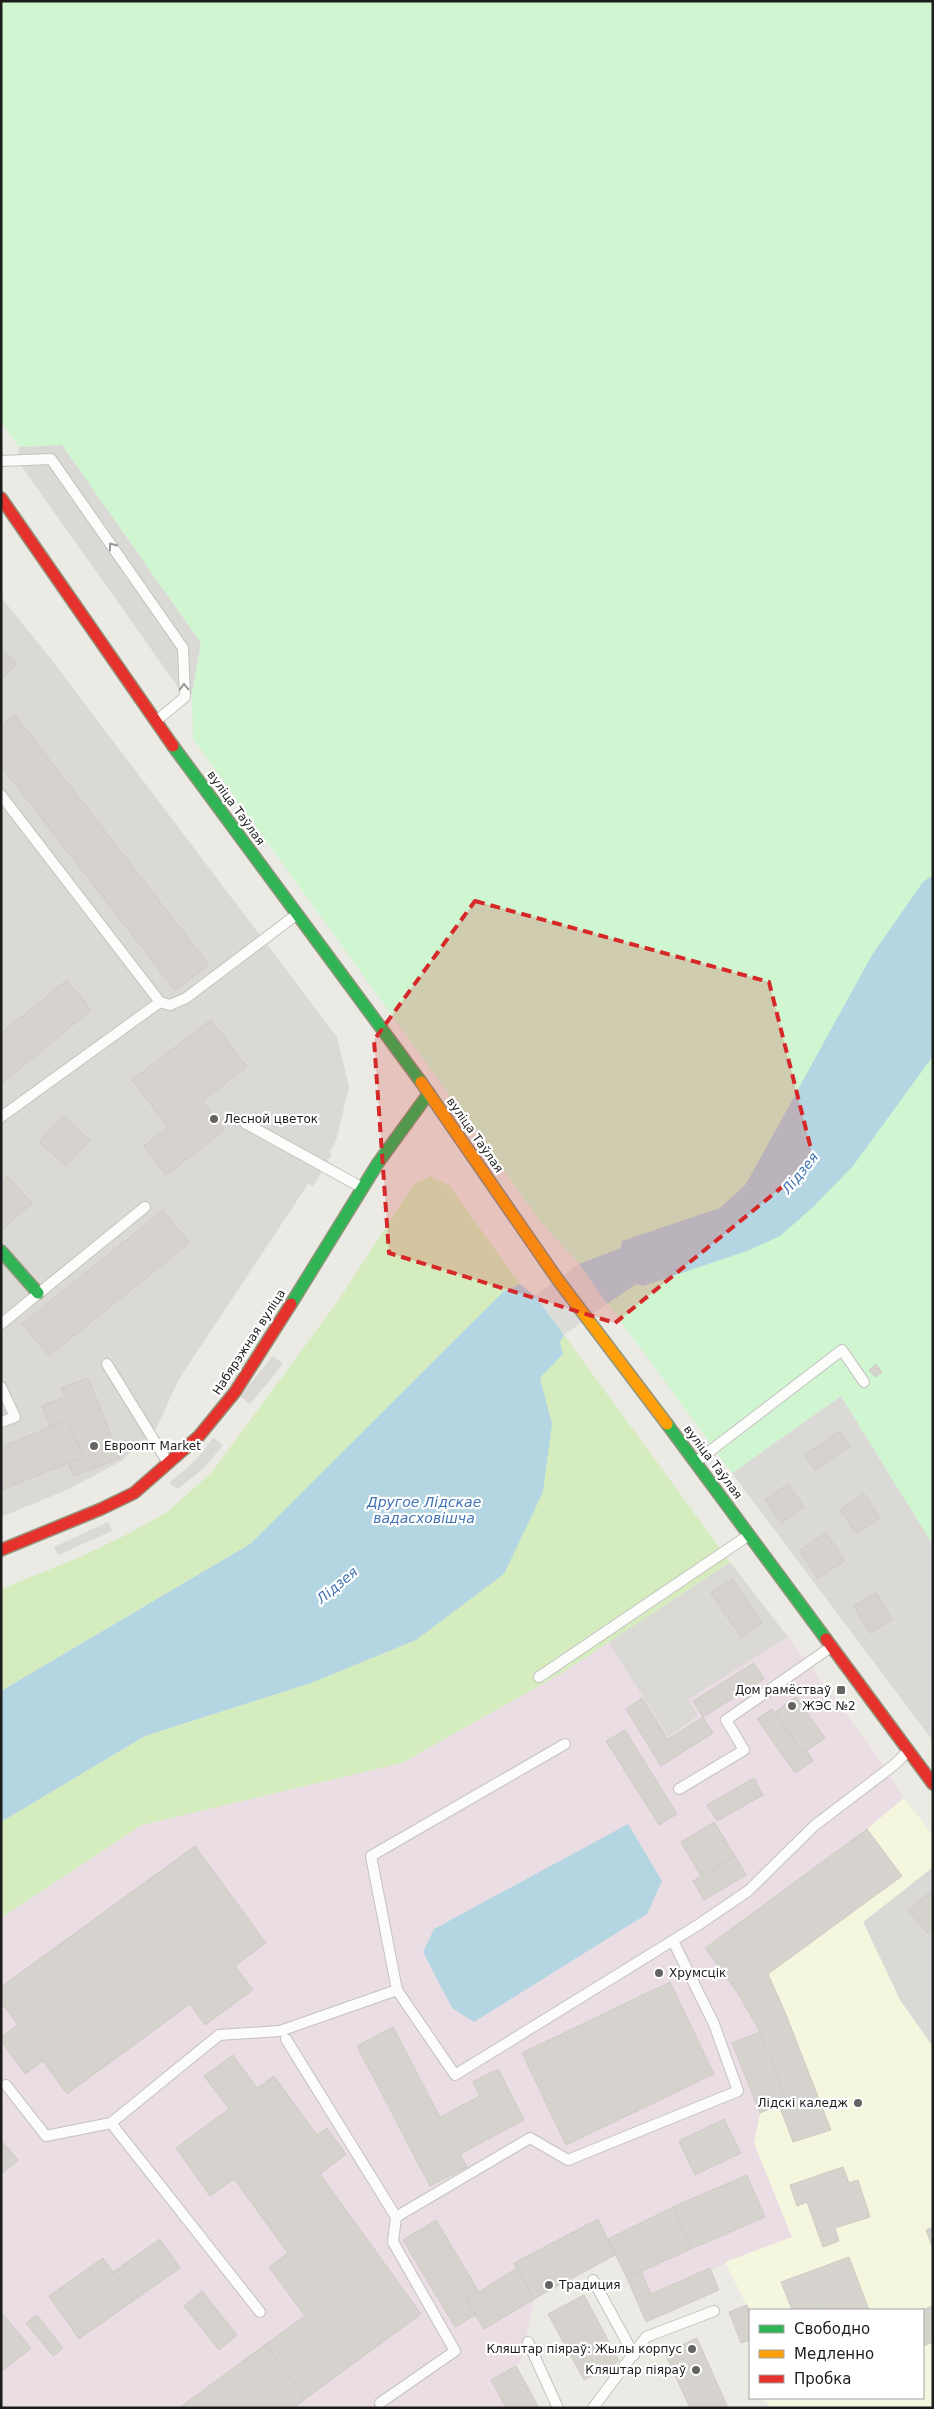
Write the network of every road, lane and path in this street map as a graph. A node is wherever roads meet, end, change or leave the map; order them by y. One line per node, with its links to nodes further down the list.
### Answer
1 (1, 461): 3 (lane, one-way to 1)
2 (1, 498): 3 (main road, вуліца Таўлая)
3 (155, 722): 5 (main road, вуліца Таўлая)
4 (1, 795): 6 (lane)
5 (297, 914): 6 (lane); 7 (main road, вуліца Таўлая)
6 (160, 1002): 8 (lane)
7 (429, 1093): 10 (main road, Набярэжная вуліца); 19 (main road, вуліца Таўлая)
8 (1, 1117)
9 (245, 1123): 10 (lane)
10 (362, 1188): 20 (main road, Набярэжная вуліца)
11 (145, 1207): 13 (lane)
12 (1, 1251): 13 (main road)
13 (38, 1293): 14 (lane)
14 (1, 1324)
15 (107, 1364): 20 (lane)
16 (864, 1382): 19 (lane)
17 (1, 1387): 18 (lane)
18 (1, 1422)
19 (696, 1462): 21 (main road, вуліца Таўлая)
20 (169, 1463): 22 (main road, Набярэжная вуліца)
21 (749, 1535): 23 (main road, вуліца Таўлая); 24 (lane)
22 (1, 1550)
23 (832, 1647): 26 (main road, вуліца Таўлая); 28 (lane)
24 (539, 1677)
25 (565, 1744): 30 (lane)
26 (908, 1750): 27 (main road, вуліца Таўлая); 29 (lane)
27 (933, 1784)
28 (679, 1789)
29 (673, 1941): 30 (lane); 34 (lane)
30 (397, 1990): 33 (lane)
31 (286, 2039): 34 (lane)
32 (6, 2085): 33 (lane)
33 (111, 2124): 37 (lane)
34 (396, 2217): 40 (lane)
35 (593, 2280): 39 (lane)
36 (714, 2310): 39 (lane)
37 (260, 2312)
38 (528, 2342): 41 (lane)
39 (634, 2355): 42 (lane)
40 (380, 2403)
41 (558, 2408)
42 (593, 2408)

